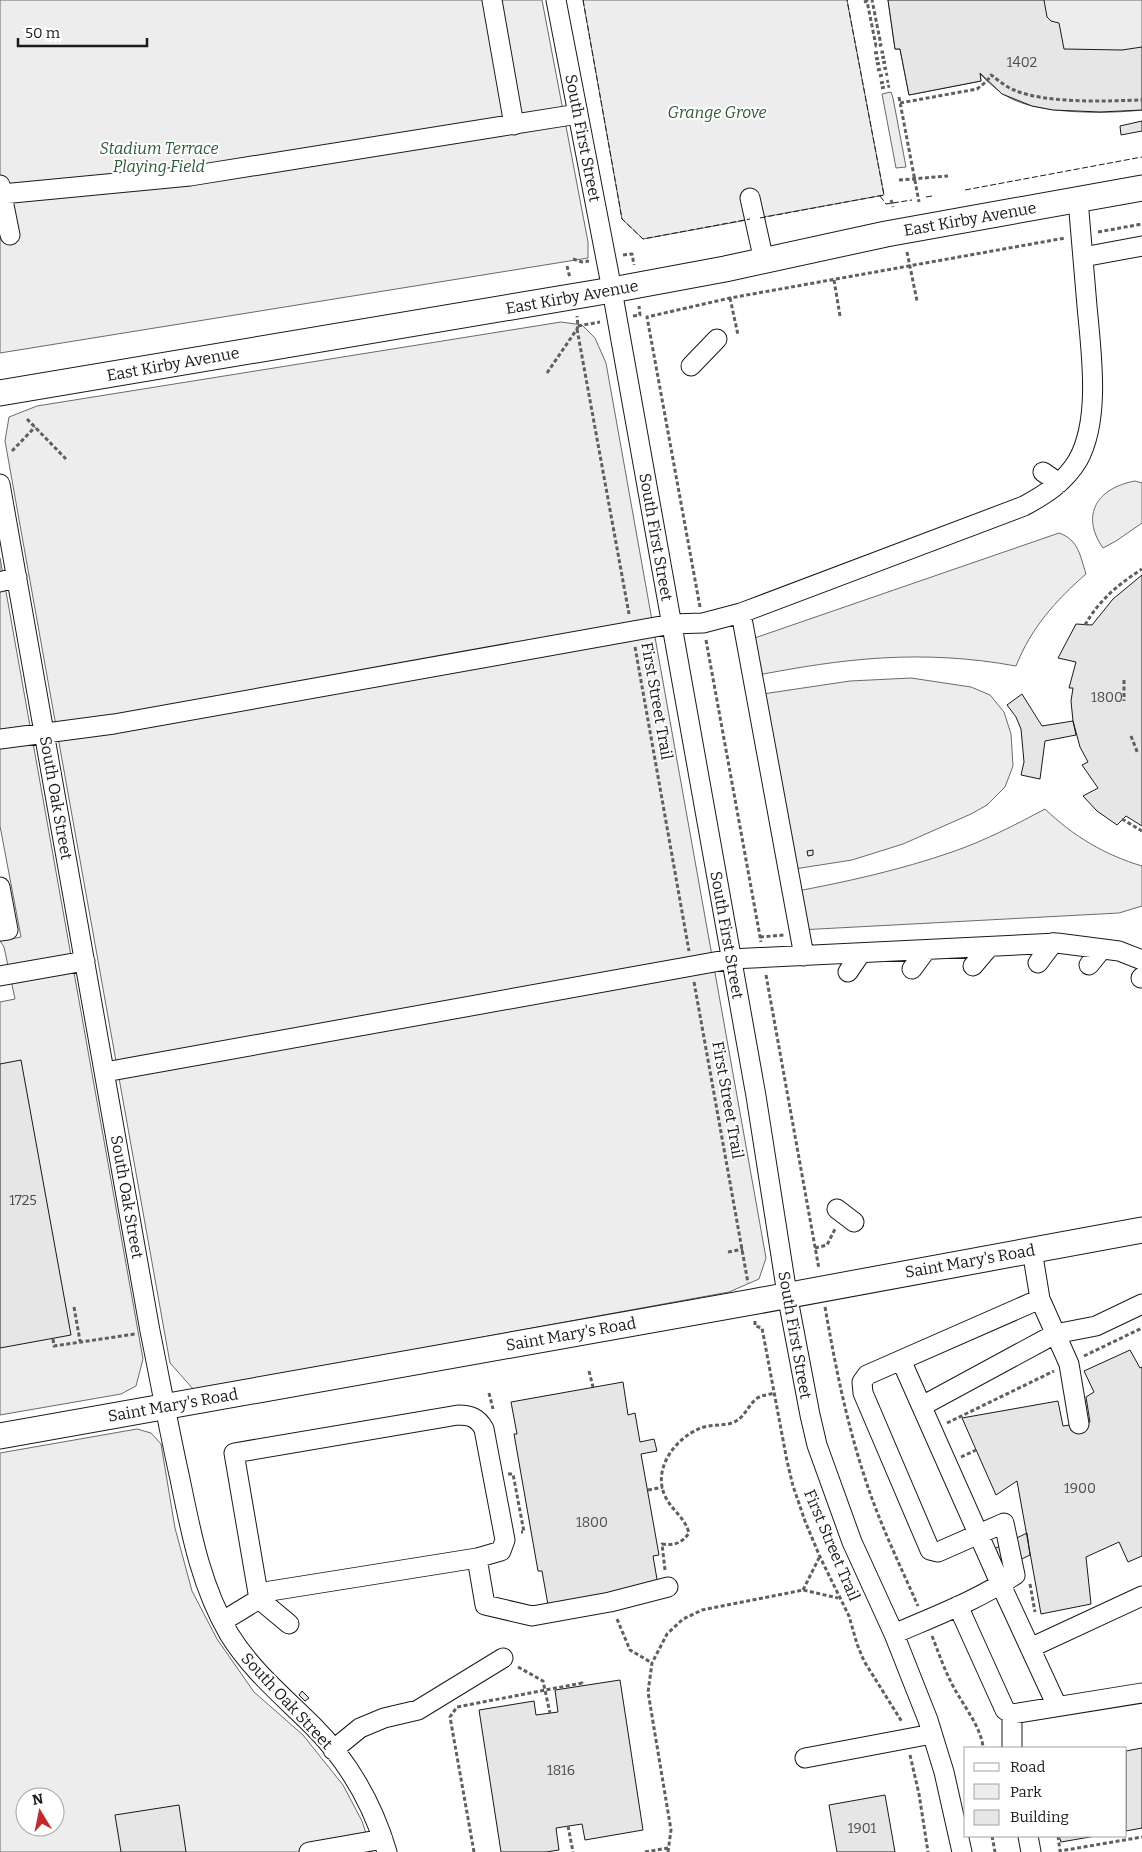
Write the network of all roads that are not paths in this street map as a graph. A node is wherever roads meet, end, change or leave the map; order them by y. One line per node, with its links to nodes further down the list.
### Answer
1 (492, 0): 4 (street)
2 (556, 0): 3 (street, South First Street)
3 (578, 114): 4 (street); 13 (street, South First Street)
4 (514, 125): 6 (street)
5 (1142, 188): 8 (main road, East Kirby Avenue)
6 (1, 190): 9 (street)
7 (750, 198): 11 (street)
8 (1078, 200): 11 (main road, East Kirby Avenue); 12 (street)
9 (10, 235)
10 (1142, 246): 12 (street)
11 (764, 261): 13 (main road, East Kirby Avenue)
12 (1079, 267): 15 (street)
13 (612, 290): 20 (main road, East Kirby Avenue); 34 (street, South First Street)
14 (1072, 318): 15 (street)
15 (1089, 330): 19 (street)
16 (717, 339): 17 (street)
17 (691, 366)
18 (1076, 376): 19 (street)
19 (1092, 388): 22 (street)
20 (0, 393)
21 (1043, 472): 22 (street)
22 (1059, 483): 25 (street)
23 (0, 484): 31 (street, South Oak Street)
24 (950, 518): 25 (street)
25 (965, 528): 27 (street)
26 (891, 540): 27 (street)
27 (907, 550): 29 (street)
28 (838, 559): 29 (street)
29 (854, 570): 32 (street)
30 (786, 578): 32 (street)
31 (8, 579): 35 (street, South Oak Street)
32 (802, 590): 33 (street)
33 (741, 613): 34 (street); 44 (street)
34 (672, 624): 35 (street); 45 (street, South First Street)
35 (44, 732): 36 (street); 47 (street, South Oak Street)
36 (0, 739)
37 (0, 887): 38 (street)
38 (0, 932)
39 (1053, 943): 40 (street); 41 (street); 48 (street)
40 (988, 947): 42 (street); 50 (street)
41 (1102, 949): 46 (street); 49 (street)
42 (926, 950): 43 (street); 51 (street)
43 (861, 953): 44 (street); 52 (street)
44 (804, 956): 45 (street)
45 (731, 959): 54 (street); 57 (street, South First Street)
46 (1142, 960)
47 (85, 961): 53 (street); 54 (street, South Oak Street)
48 (1038, 963)
49 (1089, 965)
50 (973, 966)
51 (912, 969)
52 (848, 972)
53 (0, 976)
54 (105, 1072): 62 (street, South Oak Street)
55 (1142, 1230): 56 (main road, Saint Mary's Road)
56 (1032, 1250): 57 (main road, Saint Mary's Road); 58 (street)
57 (787, 1294): 62 (main road, Saint Mary's Road); 75 (street, South First Street)
58 (1040, 1299): 60 (street); 61 (street)
59 (1142, 1304): 60 (street)
60 (1055, 1334): 63 (street); 64 (street)
61 (901, 1360): 63 (street); 66 (street)
62 (164, 1406): 65 (main road, Saint Mary's Road); 73 (street, South Oak Street)
63 (922, 1406): 66 (street)
64 (1079, 1424)
65 (0, 1436)
66 (980, 1534): 68 (street); 68 (street)
67 (477, 1558): 69 (street); 70 (street); 70 (street)
68 (1001, 1585): 72 (street); 76 (street)
69 (668, 1587)
70 (259, 1596): 73 (street); 74 (street)
71 (1142, 1596): 76 (street)
72 (958, 1606): 75 (street); 80 (street)
73 (223, 1621): 83 (street, South Oak Street)
74 (289, 1624)
75 (894, 1634): 81 (street, South First Street)
76 (1030, 1648): 79 (street)
77 (503, 1658): 83 (street)
78 (1142, 1692): 79 (street)
79 (1057, 1706): 80 (street)
80 (1012, 1714): 82 (street)
81 (932, 1734): 84 (street); 88 (street, South First Street)
82 (1012, 1747)
83 (333, 1750): 86 (street, South Oak Street)
84 (805, 1758)
85 (1028, 1837): 89 (street)
86 (385, 1846): 87 (street)
87 (309, 1852)
88 (962, 1852)
89 (1031, 1852)

